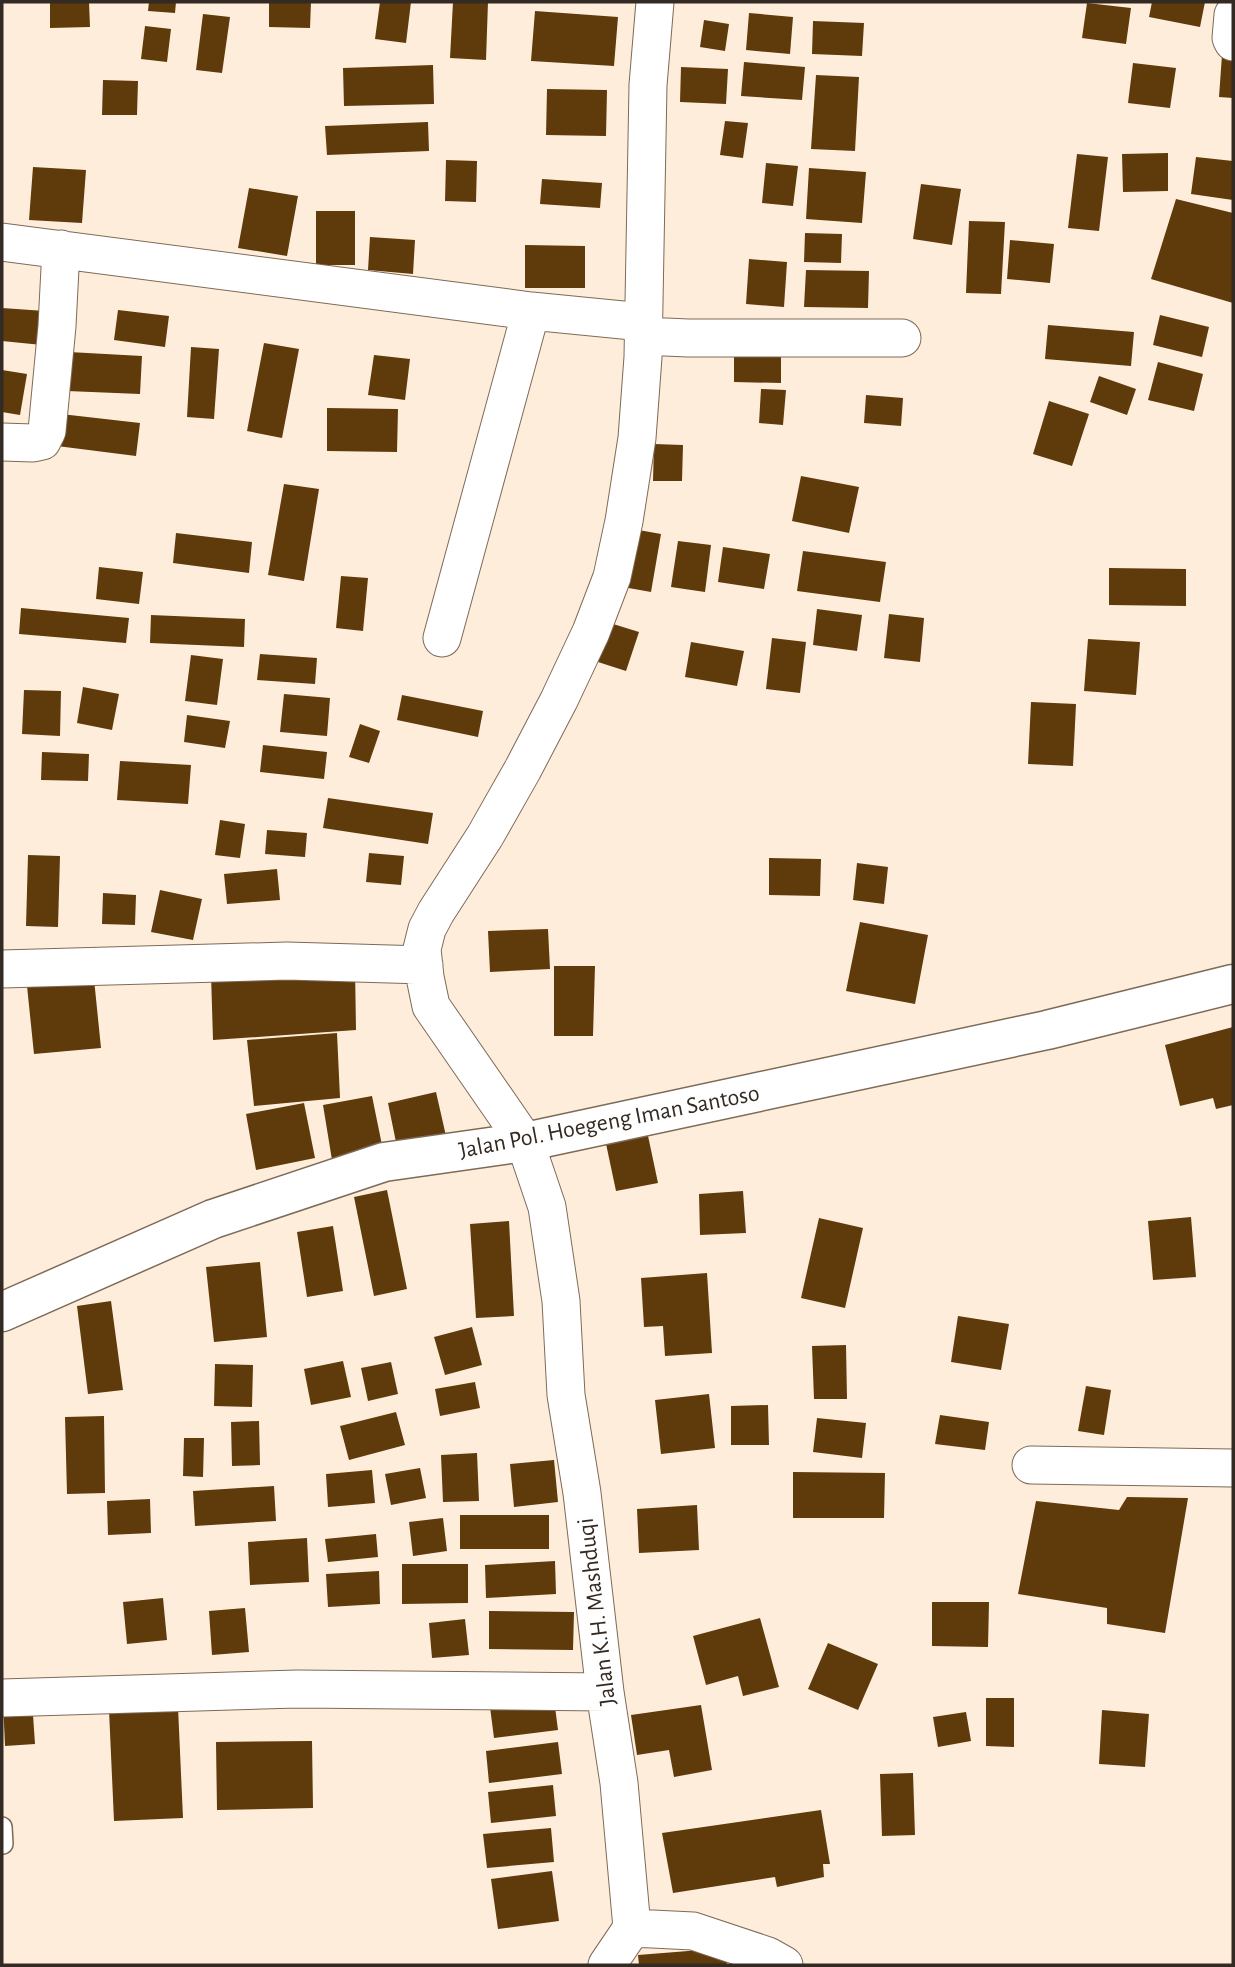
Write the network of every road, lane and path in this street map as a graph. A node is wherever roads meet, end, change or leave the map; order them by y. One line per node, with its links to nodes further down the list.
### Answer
1 (655, 2): 7 (street, Jalan K.H. Mashduqi)
2 (1233, 15): 3 (street)
3 (1233, 41)
4 (2, 242): 5 (street)
5 (61, 249): 6 (street); 9 (street)
6 (531, 311): 7 (street); 10 (street)
7 (643, 329): 8 (street); 11 (street, Jalan K.H. Mashduqi)
8 (902, 338)
9 (2, 442)
10 (442, 638)
11 (424, 965): 12 (street); 14 (street, Jalan K.H. Mashduqi)
12 (2, 969)
13 (1233, 984): 14 (street, Jalan Pol. Hoegeng Iman Santoso)
14 (525, 1142): 15 (street, Jalan Pol. Hoegeng Iman Santoso); 18 (street, Jalan K.H. Mashduqi)
15 (2, 1312)
16 (1031, 1465): 17 (street)
17 (1233, 1468)
18 (605, 1692): 19 (street); 20 (street, Jalan K.H. Mashduqi)
19 (2, 1698)
20 (632, 1928): 21 (street); 22 (street)
21 (607, 1965)
22 (784, 1965)

